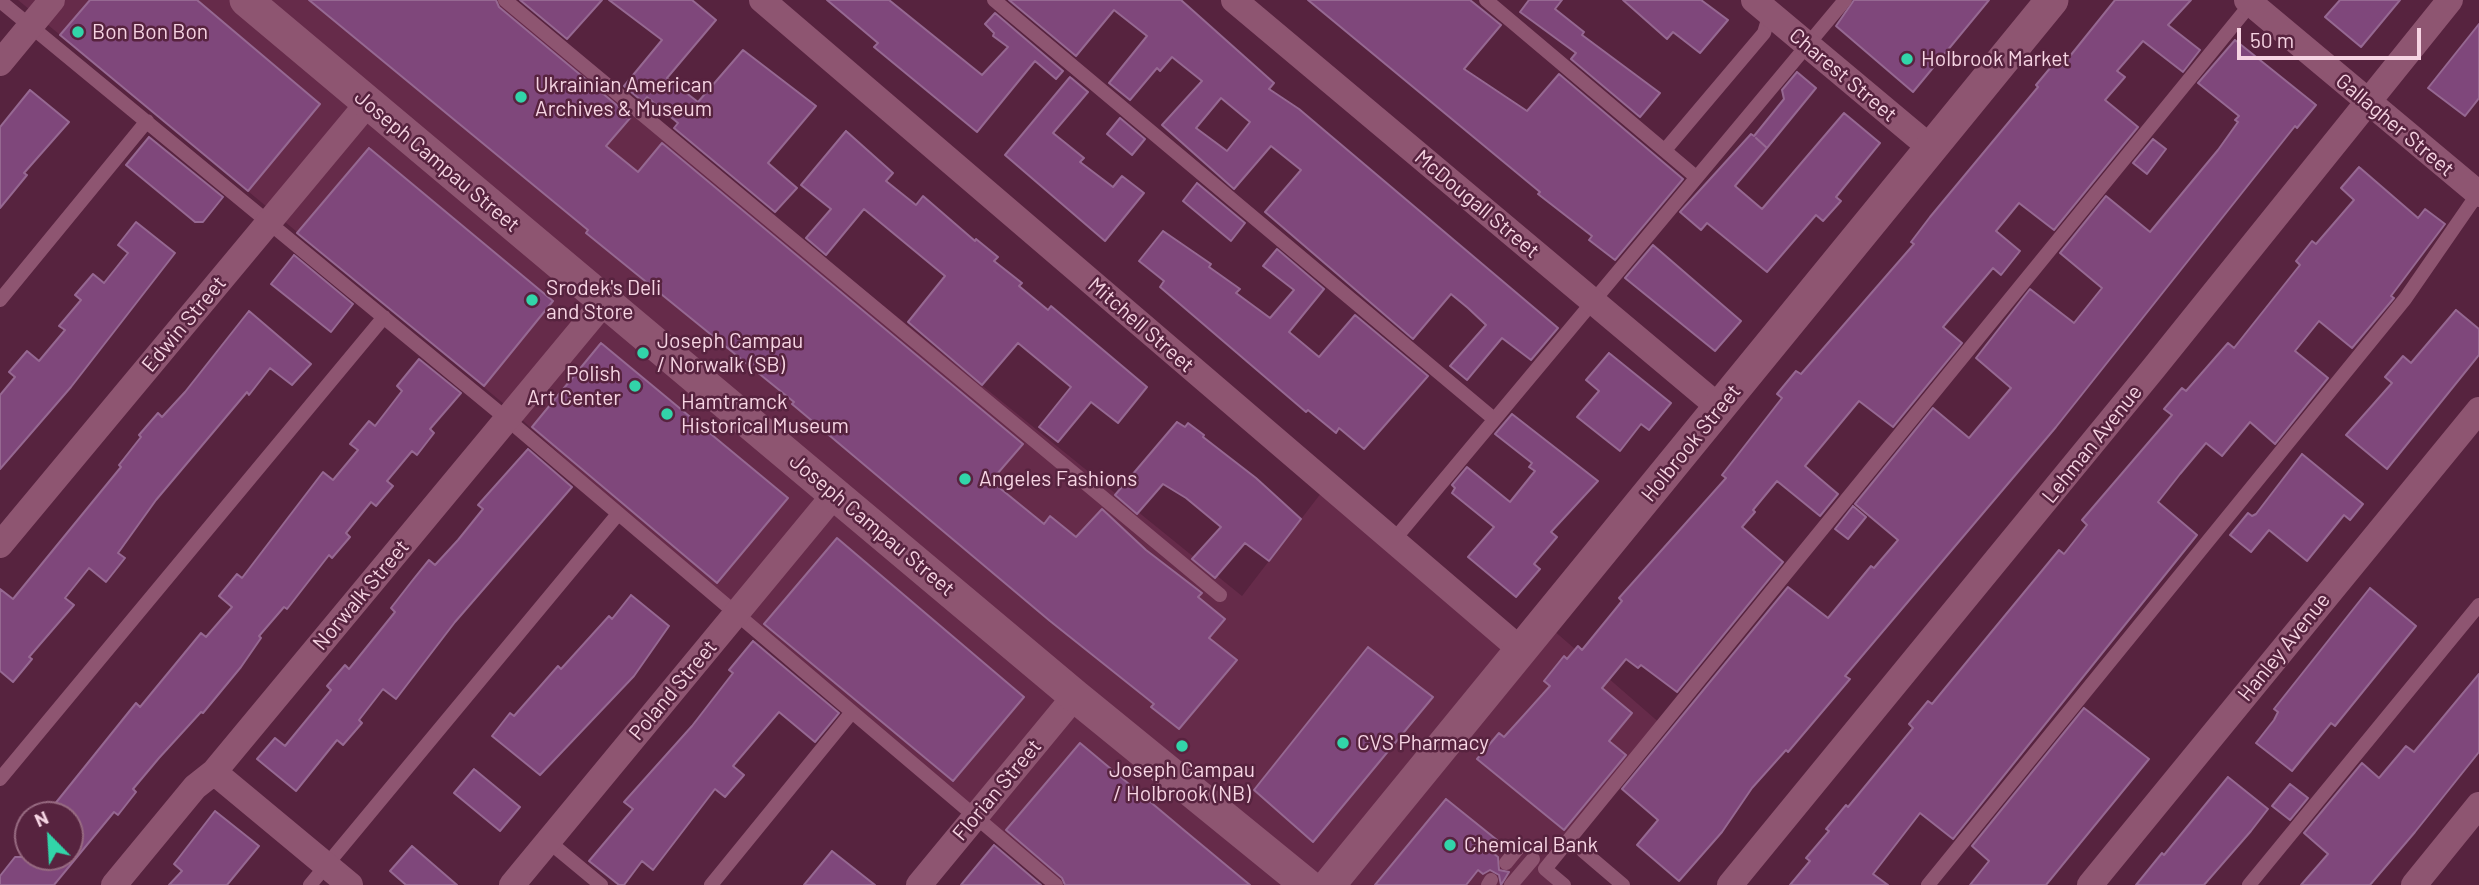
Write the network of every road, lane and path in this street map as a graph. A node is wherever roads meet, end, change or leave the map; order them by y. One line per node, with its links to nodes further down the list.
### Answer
1 (52, 0): 14 (street)
2 (246, 0): 18 (street, Joseph Campau Street)
3 (505, 0): 37 (lane)
4 (762, 0): 35 (street, Mitchell Street)
5 (994, 0): 32 (lane)
6 (1234, 0): 27 (street, McDougall Street)
7 (1486, 0): 21 (lane)
8 (1845, 0): 15 (lane)
9 (2450, 0): 17 (street, Lehman Avenue)
10 (0, 1): 14 (lane)
11 (2049, 1): 20 (street, Holbrook Street)
12 (2251, 1): 17 (street, Gallagher Street); 63 (lane)
13 (1762, 7): 15 (street, Charest Street); 21 (lane)
14 (30, 26): 16 (street); 19 (lane)
15 (1807, 45): 20 (street, Charest Street); 22 (lane)
16 (0, 63)
17 (2367, 102): 23 (street, Gallagher Street); 65 (street, Lehman Avenue)
18 (368, 103): 24 (street, Edwin Street); 26 (street, Joseph Campau Street)
19 (147, 121): 24 (lane); 25 (lane)
20 (1932, 149): 29 (street, Holbrook Street)
21 (1665, 150): 22 (lane)
22 (1696, 177): 27 (lane)
23 (2479, 193): 66 (lane)
24 (270, 221): 28 (lane); 36 (street, Edwin Street)
25 (0, 300)
26 (605, 301): 31 (street, Norwalk Street); 33 (street, Joseph Campau Street)
27 (1592, 301): 29 (street, McDougall Street); 32 (lane)
28 (384, 317): 31 (lane); 44 (lane)
29 (1720, 408): 40 (street, Holbrook Street)
30 (2479, 410): 67 (street, Hanley Avenue)
31 (507, 419): 34 (lane); 43 (street, Norwalk Street)
32 (1494, 419): 35 (lane)
33 (835, 494): 39 (street, Poland Street); 41 (street, Joseph Campau Street)
34 (618, 514): 39 (lane); 52 (lane)
35 (1393, 541): 40 (street, Mitchell Street)
36 (0, 545)
37 (1220, 594)
38 (2479, 605): 68 (lane)
39 (736, 614): 42 (lane); 47 (street, Poland Street)
40 (1521, 650): 61 (street, Holbrook Street)
41 (1076, 696): 46 (street, Florian Street); 60 (street, Joseph Campau Street)
42 (852, 712): 46 (lane); 57 (lane)
43 (214, 772): 52 (street); 53 (street, Norwalk Street)
44 (0, 779)
45 (2479, 806): 69 (street)
46 (975, 817): 58 (street, Florian Street); 59 (lane)
47 (548, 841): 55 (street, Poland Street); 56 (lane)
48 (1519, 847): 51 (lane)
49 (1583, 851): 64 (lane)
50 (1533, 859): 62 (lane)
51 (1506, 863)
52 (318, 875): 54 (street)
53 (114, 885)
54 (350, 885)
55 (512, 885)
56 (601, 885)
57 (711, 885)
58 (919, 885)
59 (1056, 885)
60 (1307, 885)
61 (1329, 885)
62 (1511, 885)
63 (1564, 885)
64 (1623, 885)
65 (1730, 885)
66 (1928, 885)
67 (2090, 885)
68 (2249, 885)
69 (2414, 885)

